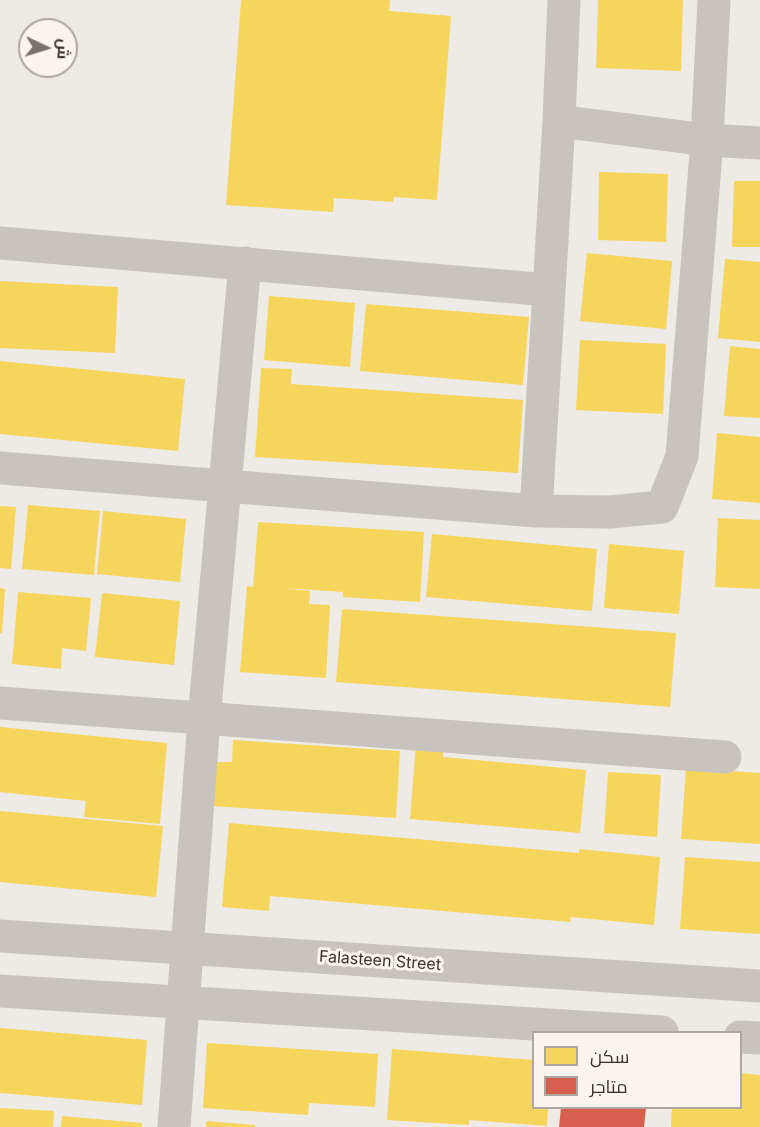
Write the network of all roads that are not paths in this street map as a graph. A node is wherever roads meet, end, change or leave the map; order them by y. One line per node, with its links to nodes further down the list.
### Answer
1 (564, 0): 3 (street)
2 (714, 0): 4 (street)
3 (559, 121): 4 (street); 8 (street)
4 (706, 140): 5 (street); 11 (street)
5 (760, 143)
6 (0, 243): 7 (street)
7 (245, 262): 8 (street); 10 (street)
8 (549, 290): 11 (street)
9 (0, 468): 10 (street)
10 (225, 486): 11 (street); 13 (street)
11 (536, 511)
12 (0, 703): 13 (street)
13 (204, 719): 14 (street); 16 (street)
14 (725, 757)
15 (0, 936): 16 (street, Falasteen Street)
16 (188, 948): 17 (street, Falasteen Street); 19 (street)
17 (760, 986)
18 (0, 991): 19 (street)
19 (184, 1003): 20 (street); 23 (street)
20 (646, 1031)
21 (742, 1037): 22 (street)
22 (760, 1038)
23 (174, 1127)

